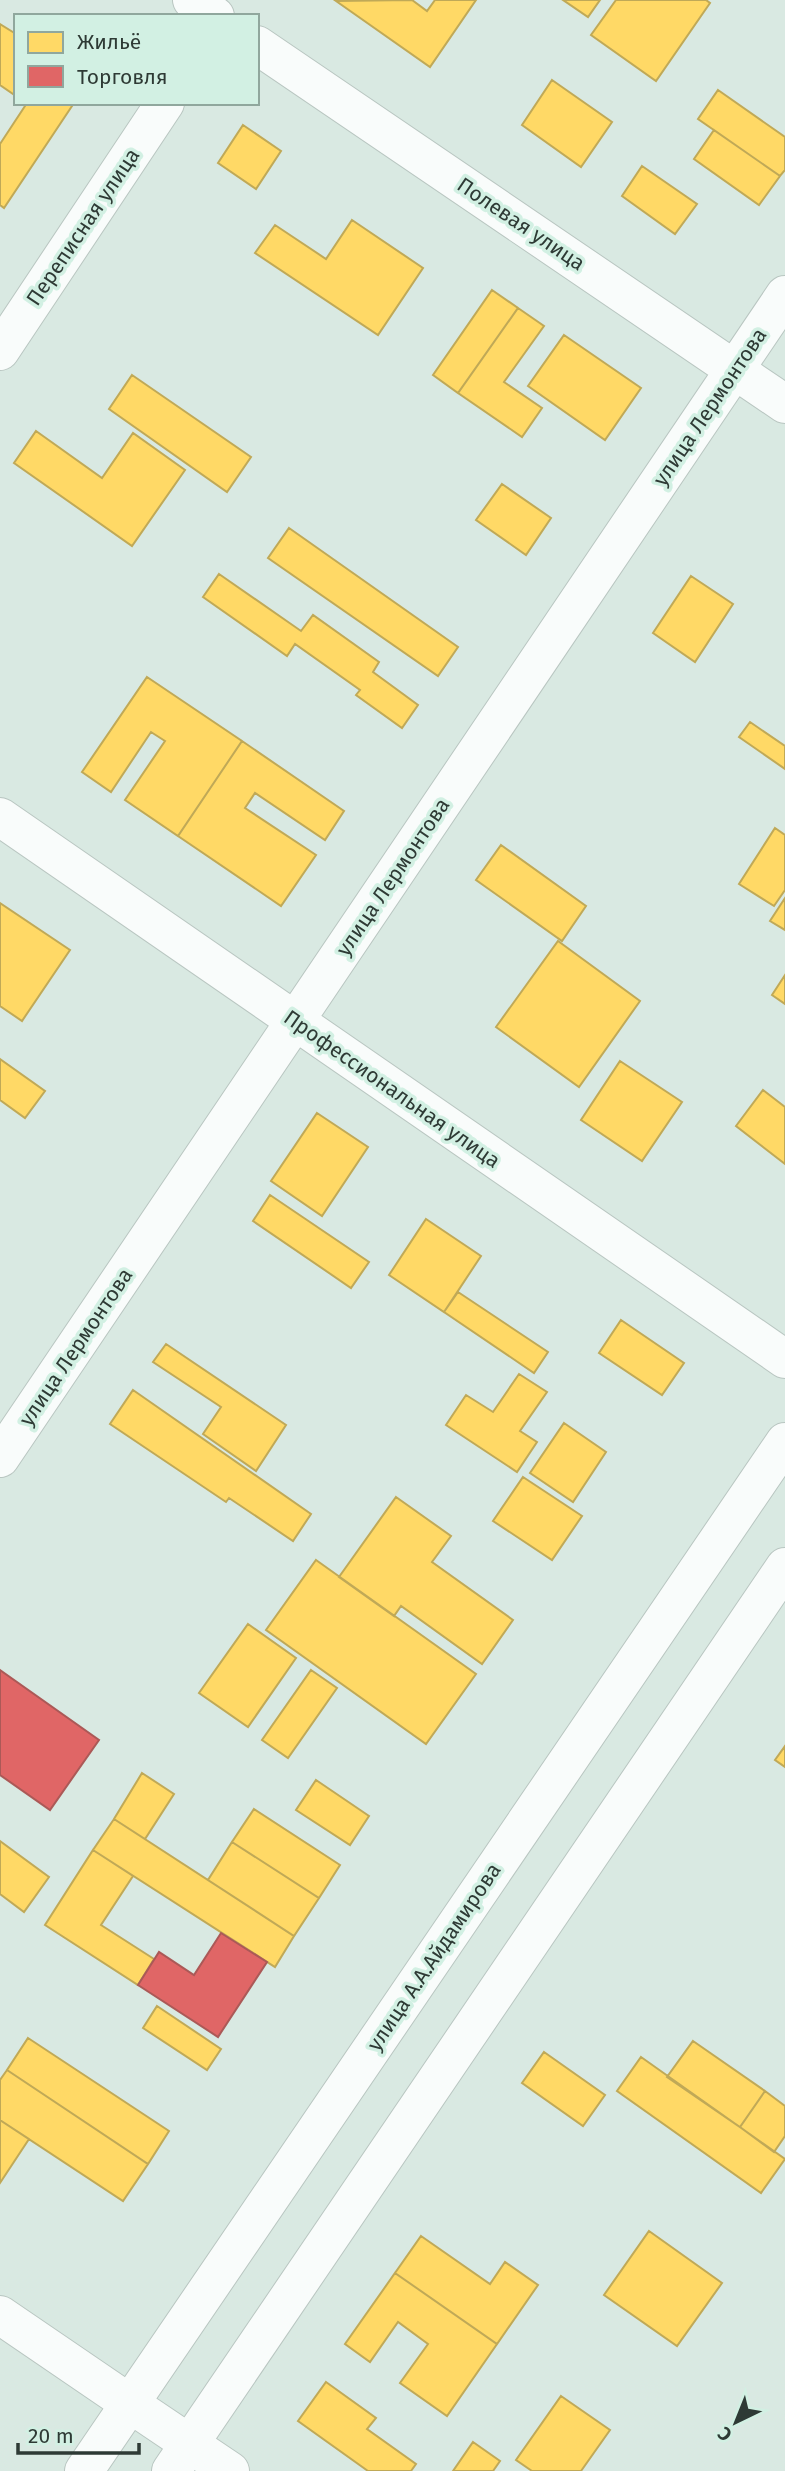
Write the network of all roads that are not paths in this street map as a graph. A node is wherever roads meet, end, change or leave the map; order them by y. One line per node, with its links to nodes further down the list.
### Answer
1 (192, 0): 2 (street)
2 (212, 14)
3 (259, 45): 7 (street, Полевая улица)
4 (164, 105): 6 (street, Переписная улица)
5 (785, 295): 7 (street, улица Лермонтова)
6 (0, 351)
7 (734, 369): 8 (street, Полевая улица); 10 (street, улица Лермонтова)
8 (785, 404)
9 (0, 817): 10 (street, Профессиональная улица)
10 (296, 1022): 11 (street, Профессиональная улица); 13 (street, улица Лермонтова)
11 (785, 1359)
12 (785, 1442): 16 (street, улица А.А.Айдамирова)
13 (0, 1458)
14 (785, 1567): 17 (street)
15 (0, 2315): 16 (street)
16 (129, 2403): 17 (street); 18 (street, улица А.А.Айдамирова)
17 (180, 2457): 19 (street)
18 (83, 2471)
19 (230, 2471)

